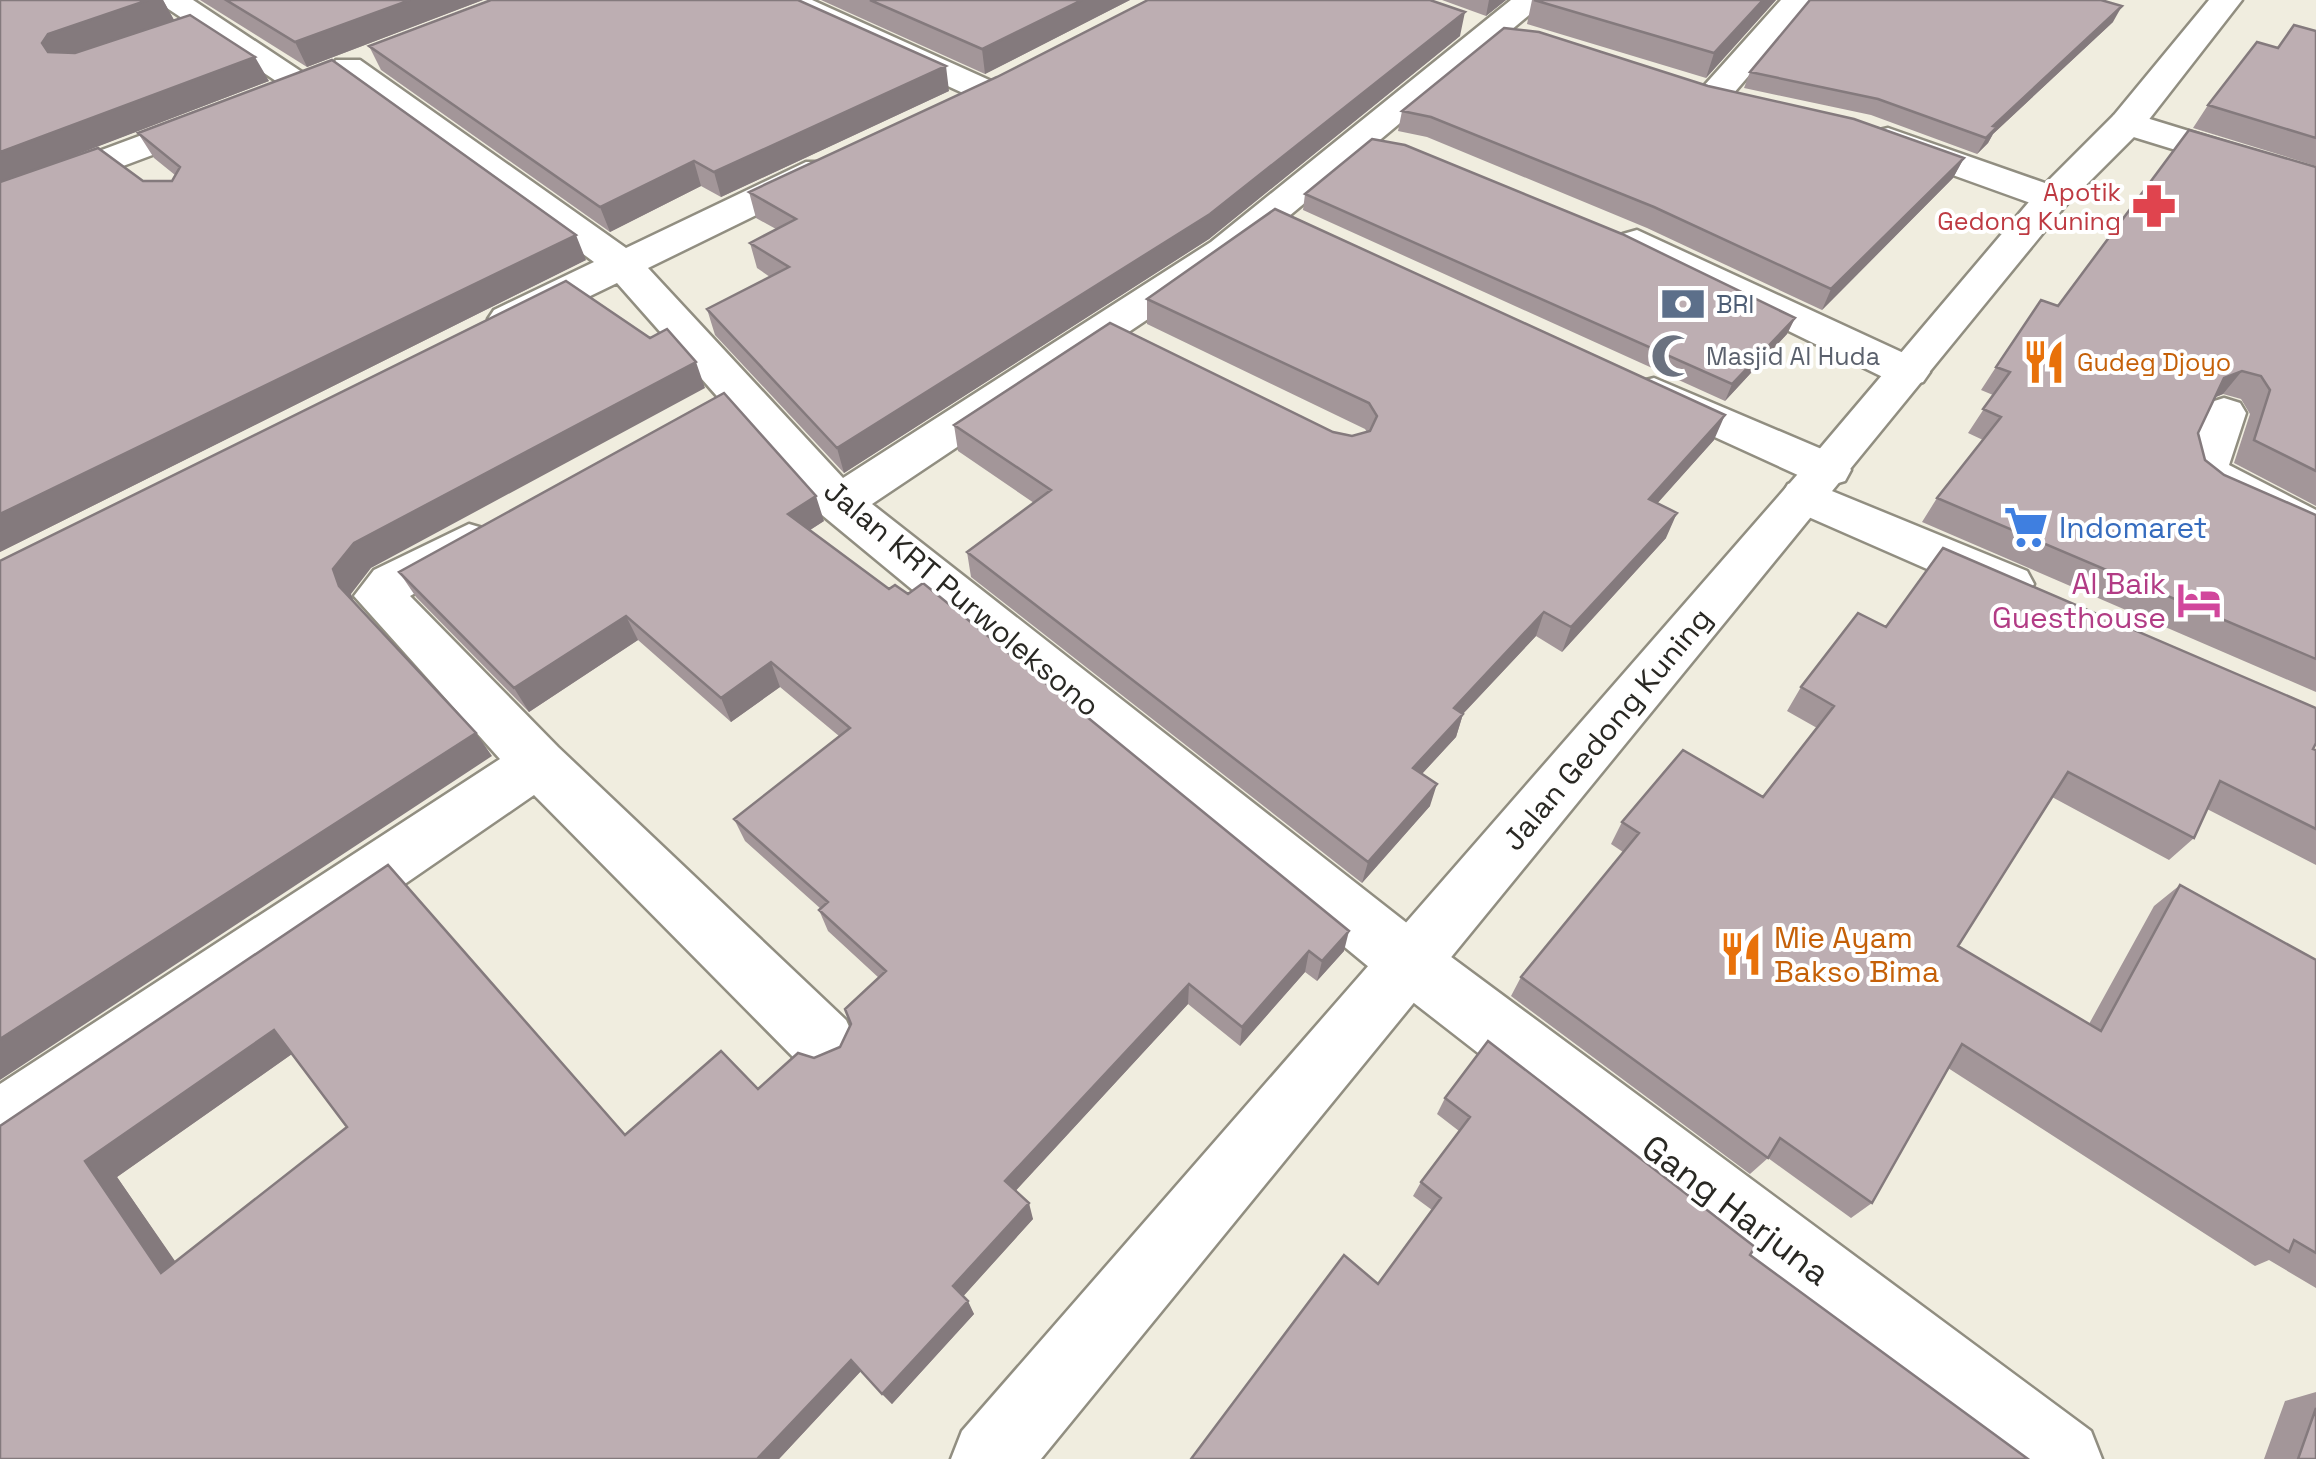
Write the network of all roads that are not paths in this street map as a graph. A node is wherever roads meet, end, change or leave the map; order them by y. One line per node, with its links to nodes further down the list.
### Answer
1 (171, 0): 6 (street)
2 (786, 0): 12 (street)
3 (1531, 0): 7 (street)
4 (1798, 0): 13 (street)
5 (2226, 0): 15 (street, Jalan Gedong Kuning)
6 (210, 23): 8 (street); 11 (street)
7 (1476, 27): 9 (street); 17 (street)
8 (172, 36)
9 (1540, 38)
10 (1022, 73): 12 (street)
11 (303, 84): 19 (street); 26 (street, Jalan KRT Purwoleksono)
12 (986, 91): 14 (street)
13 (1748, 104)
14 (952, 108)
15 (2127, 123): 21 (street); 23 (street, Jalan Gedong Kuning)
16 (1856, 127): 23 (street)
17 (1364, 138): 18 (street); 27 (street)
18 (1413, 148)
19 (120, 155): 22 (street); 24 (street)
20 (847, 156): 26 (street)
21 (2316, 182)
22 (161, 185)
23 (2052, 198): 30 (street, Jalan Gedong Kuning)
24 (0, 201)
25 (1596, 225): 30 (street)
26 (621, 262): 28 (street); 32 (street, Jalan KRT Purwoleksono)
27 (1109, 326): 29 (street); 36 (street)
28 (479, 335)
29 (1160, 351)
30 (1908, 372): 35 (street, Jalan Gedong Kuning)
31 (1614, 374): 35 (street)
32 (739, 392): 34 (street); 36 (street, Jalan KRT Purwoleksono)
33 (2224, 413): 38 (street)
34 (687, 420)
35 (1817, 483): 39 (street); 41 (street, Jalan Gedong Kuning)
36 (839, 502): 41 (street, Jalan KRT Purwoleksono)
37 (513, 516): 40 (street)
38 (2316, 530)
39 (2061, 606)
40 (538, 762): 42 (street); 43 (street)
41 (1409, 962): 44 (street, Jalan Gedong Kuning); 45 (street, Gang Harjuna)
42 (824, 1042)
43 (0, 1122)
44 (990, 1459)
45 (2063, 1459)

